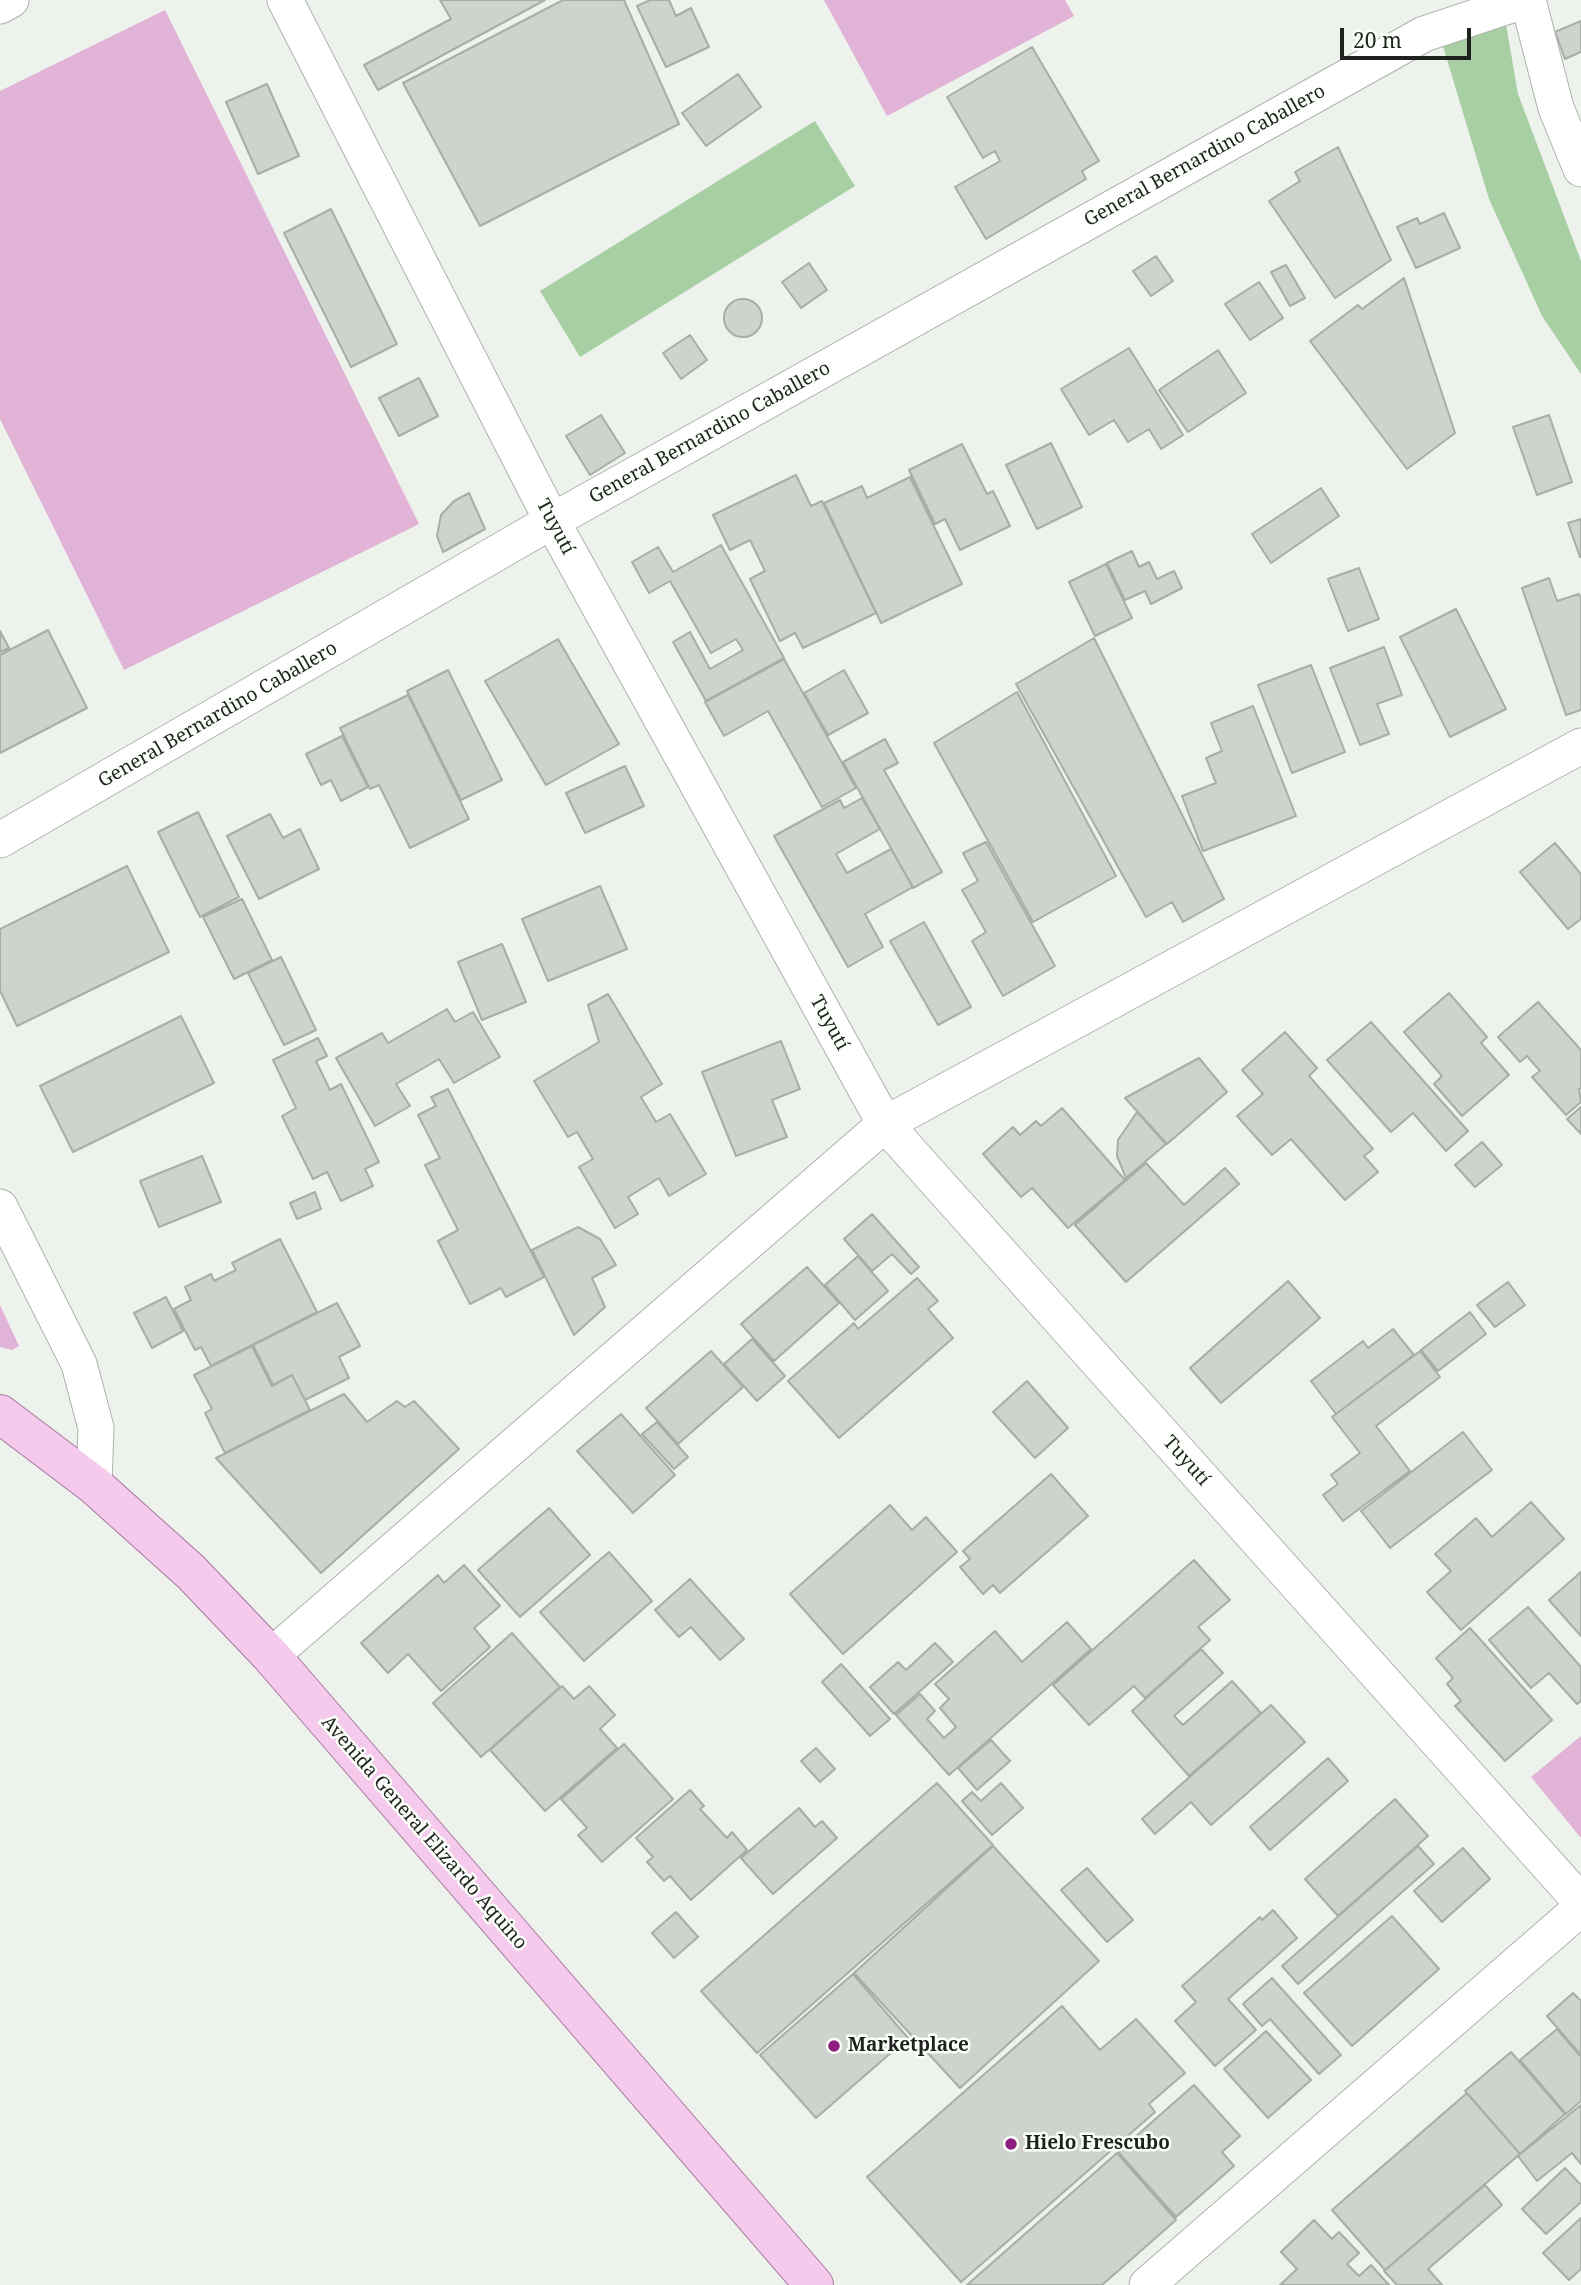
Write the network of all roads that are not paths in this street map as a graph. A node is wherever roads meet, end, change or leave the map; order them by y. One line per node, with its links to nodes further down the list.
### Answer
1 (11, 0): 4 (street)
2 (285, 0): 6 (street, Tuyutí)
3 (1526, 1): 5 (street); 6 (street, General Bernardino Caballero)
4 (0, 6)
5 (1581, 169)
6 (552, 522): 8 (street, General Bernardino Caballero); 9 (street, Tuyutí)
7 (1581, 746): 9 (street)
8 (0, 840)
9 (885, 1124): 13 (street); 14 (street, Tuyutí)
10 (0, 1207): 12 (street)
11 (0, 1414): 12 (main road, Avenida General Elizardo Aquino)
12 (94, 1485): 13 (main road, Avenida General Elizardo Aquino)
13 (271, 1656): 16 (main road, Avenida General Elizardo Aquino)
14 (1581, 1902)
15 (1581, 1908): 17 (street)
16 (814, 2285)
17 (1147, 2285)

